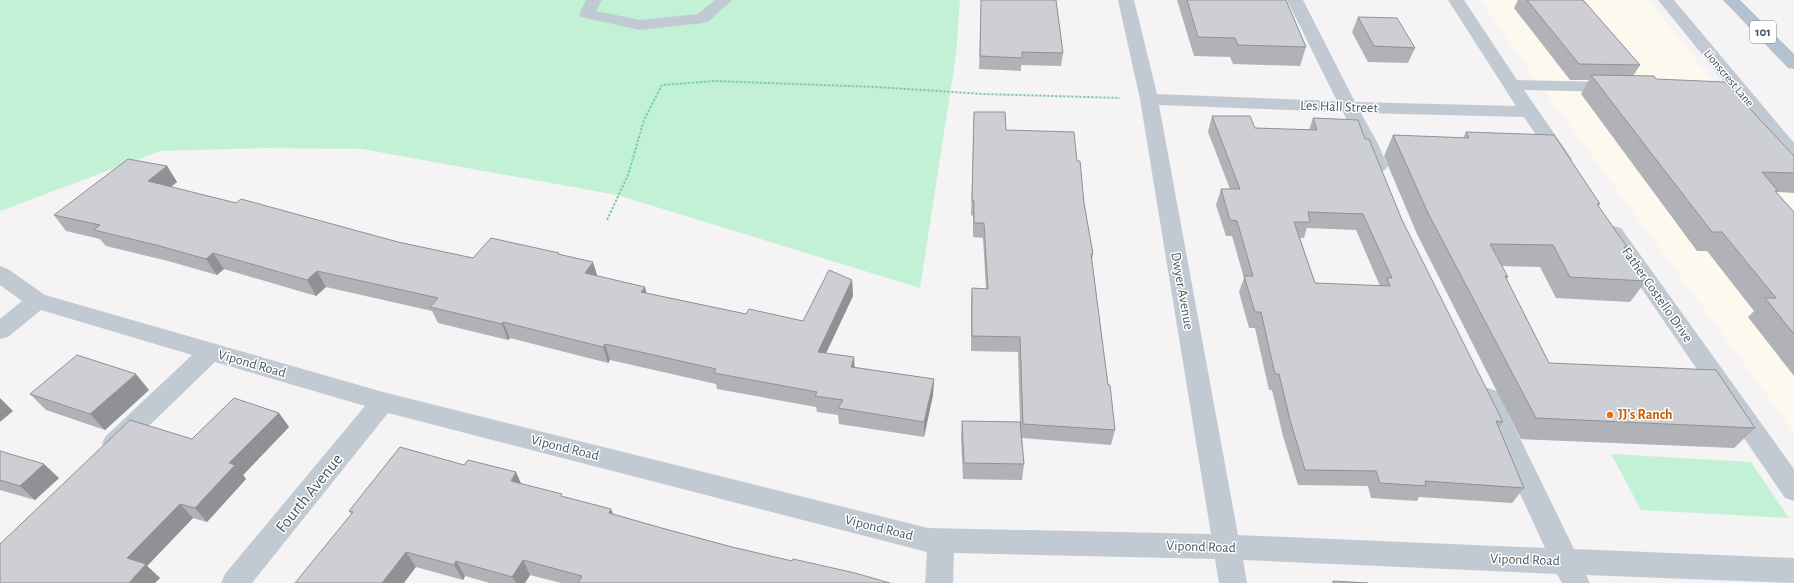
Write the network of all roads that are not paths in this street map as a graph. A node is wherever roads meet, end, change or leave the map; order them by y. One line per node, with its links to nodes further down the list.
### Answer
1 (594, 0): 2 (street)
2 (724, 0)
3 (1126, 0): 13 (street, Dwyer Avenue)
4 (1295, 0): 14 (street)
5 (1456, 0): 9 (street)
6 (1666, 0): 12 (street, Lionscrest Lane)
7 (1731, 0): 8 (main road, 101)
8 (1794, 64)
9 (1511, 85): 10 (street); 15 (street)
10 (1629, 88)
11 (1684, 88): 12 (street)
12 (1739, 90): 16 (street, Lionscrest Lane)
13 (1149, 99): 14 (street, Les Hall Street); 29 (street, Dwyer Avenue)
14 (1349, 107): 15 (street, Les Hall Street); 18 (street)
15 (1529, 112): 17 (street)
16 (1794, 155)
17 (1575, 177)
18 (1386, 185)
19 (1602, 216): 27 (street, Father Costello Drive)
20 (0, 274): 21 (street, Vipond Road)
21 (37, 301): 22 (street); 23 (street, Vipond Road)
22 (0, 331)
23 (210, 352): 25 (street, Vipond Road); 26 (street)
24 (1481, 384): 31 (street)
25 (383, 402): 28 (street, Vipond Road); 32 (street, Fourth Avenue)
26 (97, 461)
27 (1794, 490)
28 (941, 541): 29 (street, Vipond Road); 33 (street)
29 (1226, 548): 31 (street, Vipond Road); 34 (street, Dwyer Avenue)
30 (1794, 571): 31 (street, Vipond Road)
31 (1570, 572)
32 (235, 583)
33 (939, 583)
34 (1233, 583)

